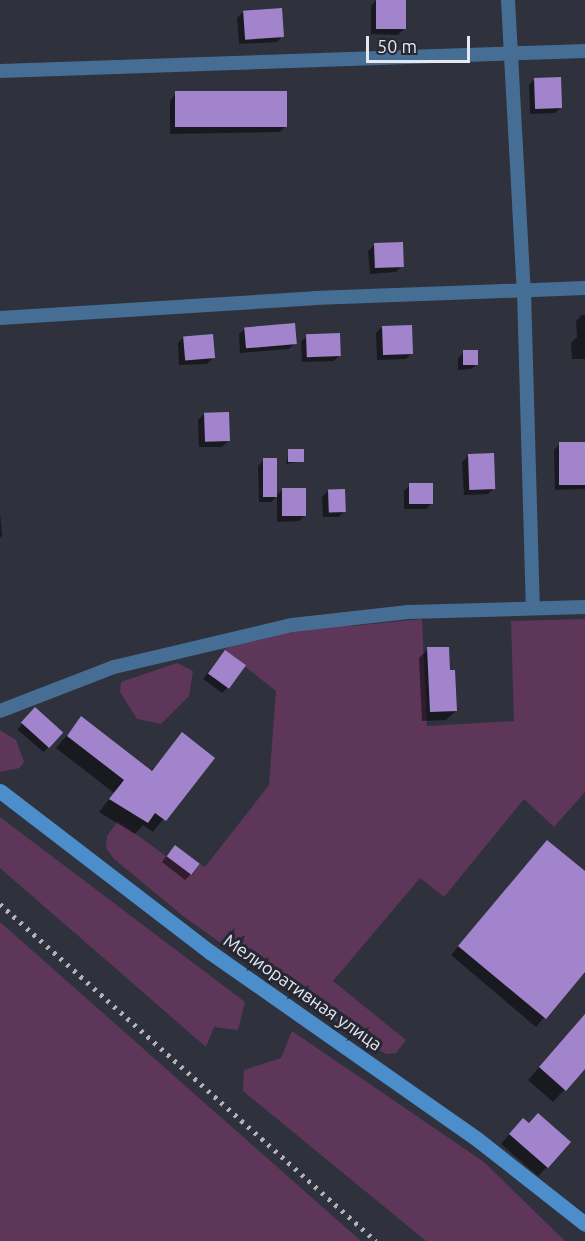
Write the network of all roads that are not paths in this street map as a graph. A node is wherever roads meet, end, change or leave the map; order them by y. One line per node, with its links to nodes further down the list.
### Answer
1 (508, 0): 3 (street)
2 (585, 51): 3 (street)
3 (510, 54): 4 (street); 6 (street)
4 (0, 71)
5 (585, 288): 6 (street)
6 (524, 291): 7 (street); 9 (street)
7 (0, 318)
8 (585, 607): 9 (street)
9 (533, 608): 10 (street)
10 (0, 711)
11 (0, 791): 12 (street, Мелиоративная улица)
12 (585, 1224)

